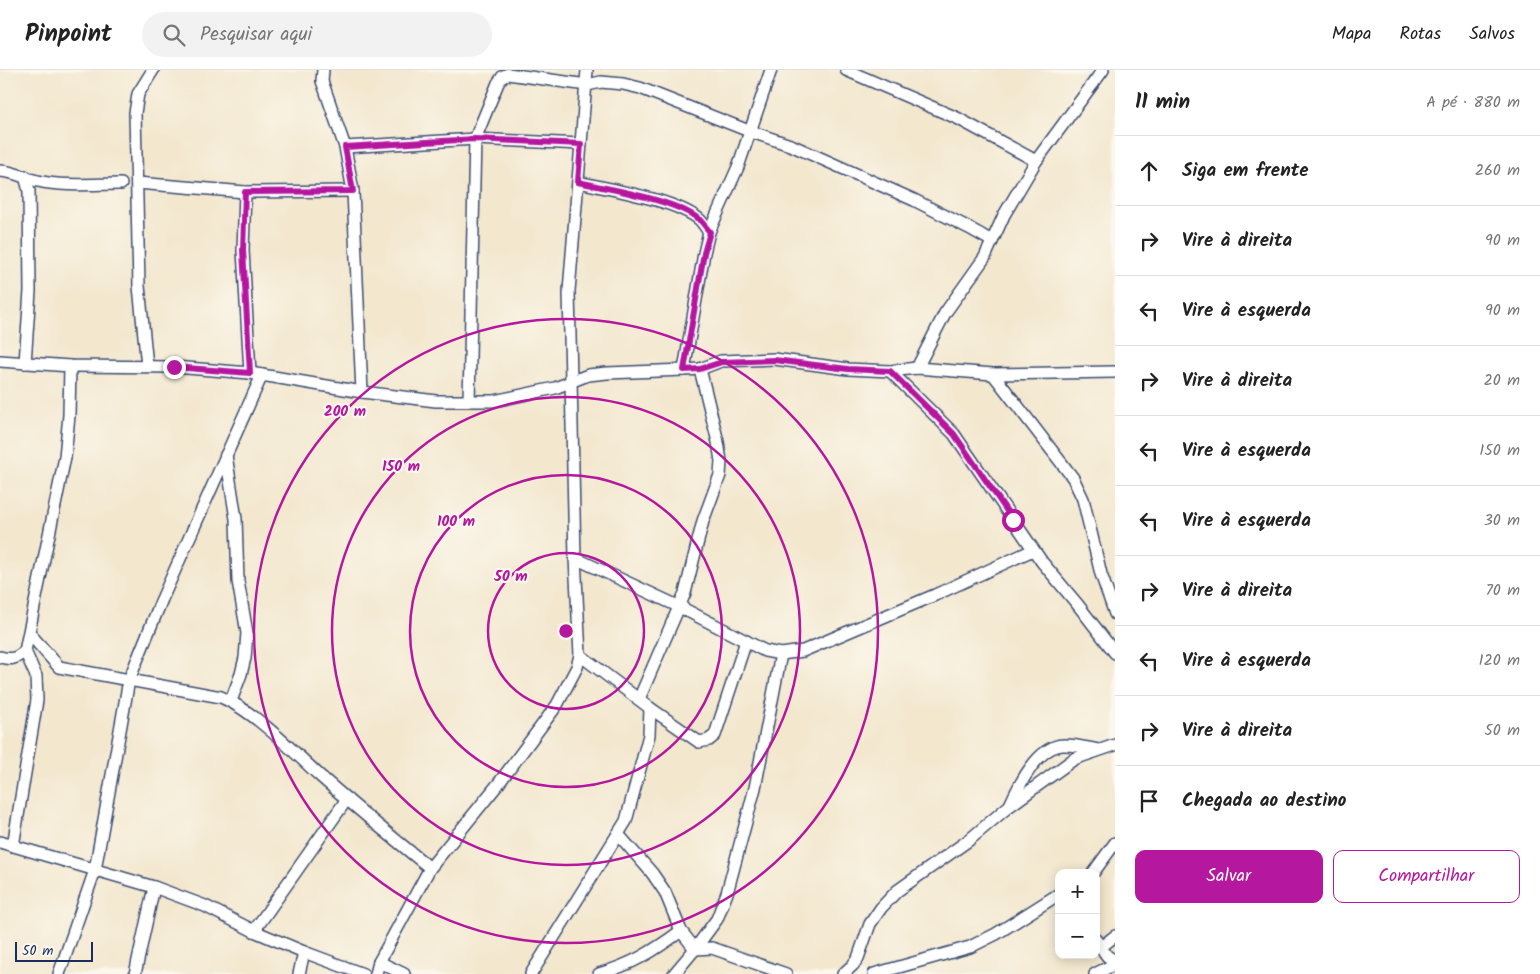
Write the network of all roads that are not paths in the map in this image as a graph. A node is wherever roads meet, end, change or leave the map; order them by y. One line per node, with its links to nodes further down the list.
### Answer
1 (153, 70): 15 (street)
2 (323, 70): 11 (street)
3 (587, 70): 7 (street)
4 (771, 70): 8 (street)
5 (846, 70): 12 (street)
6 (1103, 70): 12 (street)
7 (587, 85): 8 (street); 9 (street); 10 (street)
8 (749, 132): 23 (street); 24 (street)
9 (475, 139): 10 (street); 11 (street); 39 (street)
10 (581, 144): 17 (street)
11 (345, 147): 20 (street)
12 (1036, 161): 24 (street)
13 (0, 171): 14 (street)
14 (26, 176): 16 (street); 19 (street)
15 (137, 178): 18 (street); 21 (street); 22 (street)
16 (39, 181): 18 (street); 19 (street)
17 (578, 182): 23 (street); 37 (street)
18 (121, 184): 22 (street)
19 (29, 191): 26 (street)
20 (353, 191): 21 (street); 38 (street)
21 (245, 192): 34 (street)
22 (138, 197): 28 (street)
23 (710, 232): 31 (street)
24 (992, 241): 29 (street)
25 (0, 362): 26 (street)
26 (25, 363): 27 (street)
27 (70, 366): 28 (street); 45 (street)
28 (147, 366): 34 (street)
29 (917, 368): 32 (street); 35 (street)
30 (700, 369): 31 (street); 32 (street); 43 (street)
31 (684, 370): 37 (street)
32 (890, 371): 41 (street)
33 (1115, 372): 35 (street)
34 (250, 373): 36 (street)
35 (993, 374): 44 (street)
36 (262, 375): 38 (street); 40 (street)
37 (571, 381): 39 (street); 42 (street)
38 (362, 392): 39 (street)
39 (469, 401)
40 (226, 456): 52 (street); 54 (street)
41 (1033, 550): 48 (street); 49 (street)
42 (575, 558): 43 (street); 50 (street)
43 (680, 607): 46 (street); 53 (street)
44 (1115, 614)
45 (29, 633): 47 (street); 52 (street)
46 (746, 641): 49 (street); 55 (street)
47 (25, 651): 51 (street); 63 (street)
48 (1115, 653)
49 (781, 654): 74 (street)
50 (580, 655): 53 (street); 64 (street)
51 (0, 657)
52 (129, 680): 54 (street); 66 (street)
53 (640, 699): 55 (street)
54 (231, 701): 58 (street)
55 (650, 708): 60 (street)
56 (1115, 745): 57 (street)
57 (1100, 750): 59 (street); 59 (street)
58 (347, 799): 64 (street); 69 (street)
59 (1008, 807): 88 (street)
60 (618, 834): 70 (street); 84 (street)
61 (0, 842): 63 (street)
62 (1115, 843): 65 (street)
63 (13, 846): 66 (street)
64 (430, 868): 76 (street)
65 (1096, 869)
66 (95, 870): 67 (street); 78 (street)
67 (154, 887): 69 (street); 79 (street)
68 (1055, 897): 89 (street)
69 (254, 930): 75 (street)
70 (681, 931): 74 (street); 85 (street)
71 (1115, 936): 72 (street)
72 (1100, 942)
73 (1100, 946): 77 (street)
74 (695, 949): 86 (street); 87 (street)
75 (304, 952): 80 (street); 81 (street)
76 (379, 962): 82 (street); 83 (street)
77 (1115, 963): 90 (street)
78 (59, 974)
79 (135, 974)
80 (299, 974)
81 (363, 974)
82 (376, 974)
83 (404, 974)
84 (531, 974)
85 (599, 974)
86 (674, 974)
87 (786, 974)
88 (843, 974)
89 (874, 974)
90 (1095, 974)

